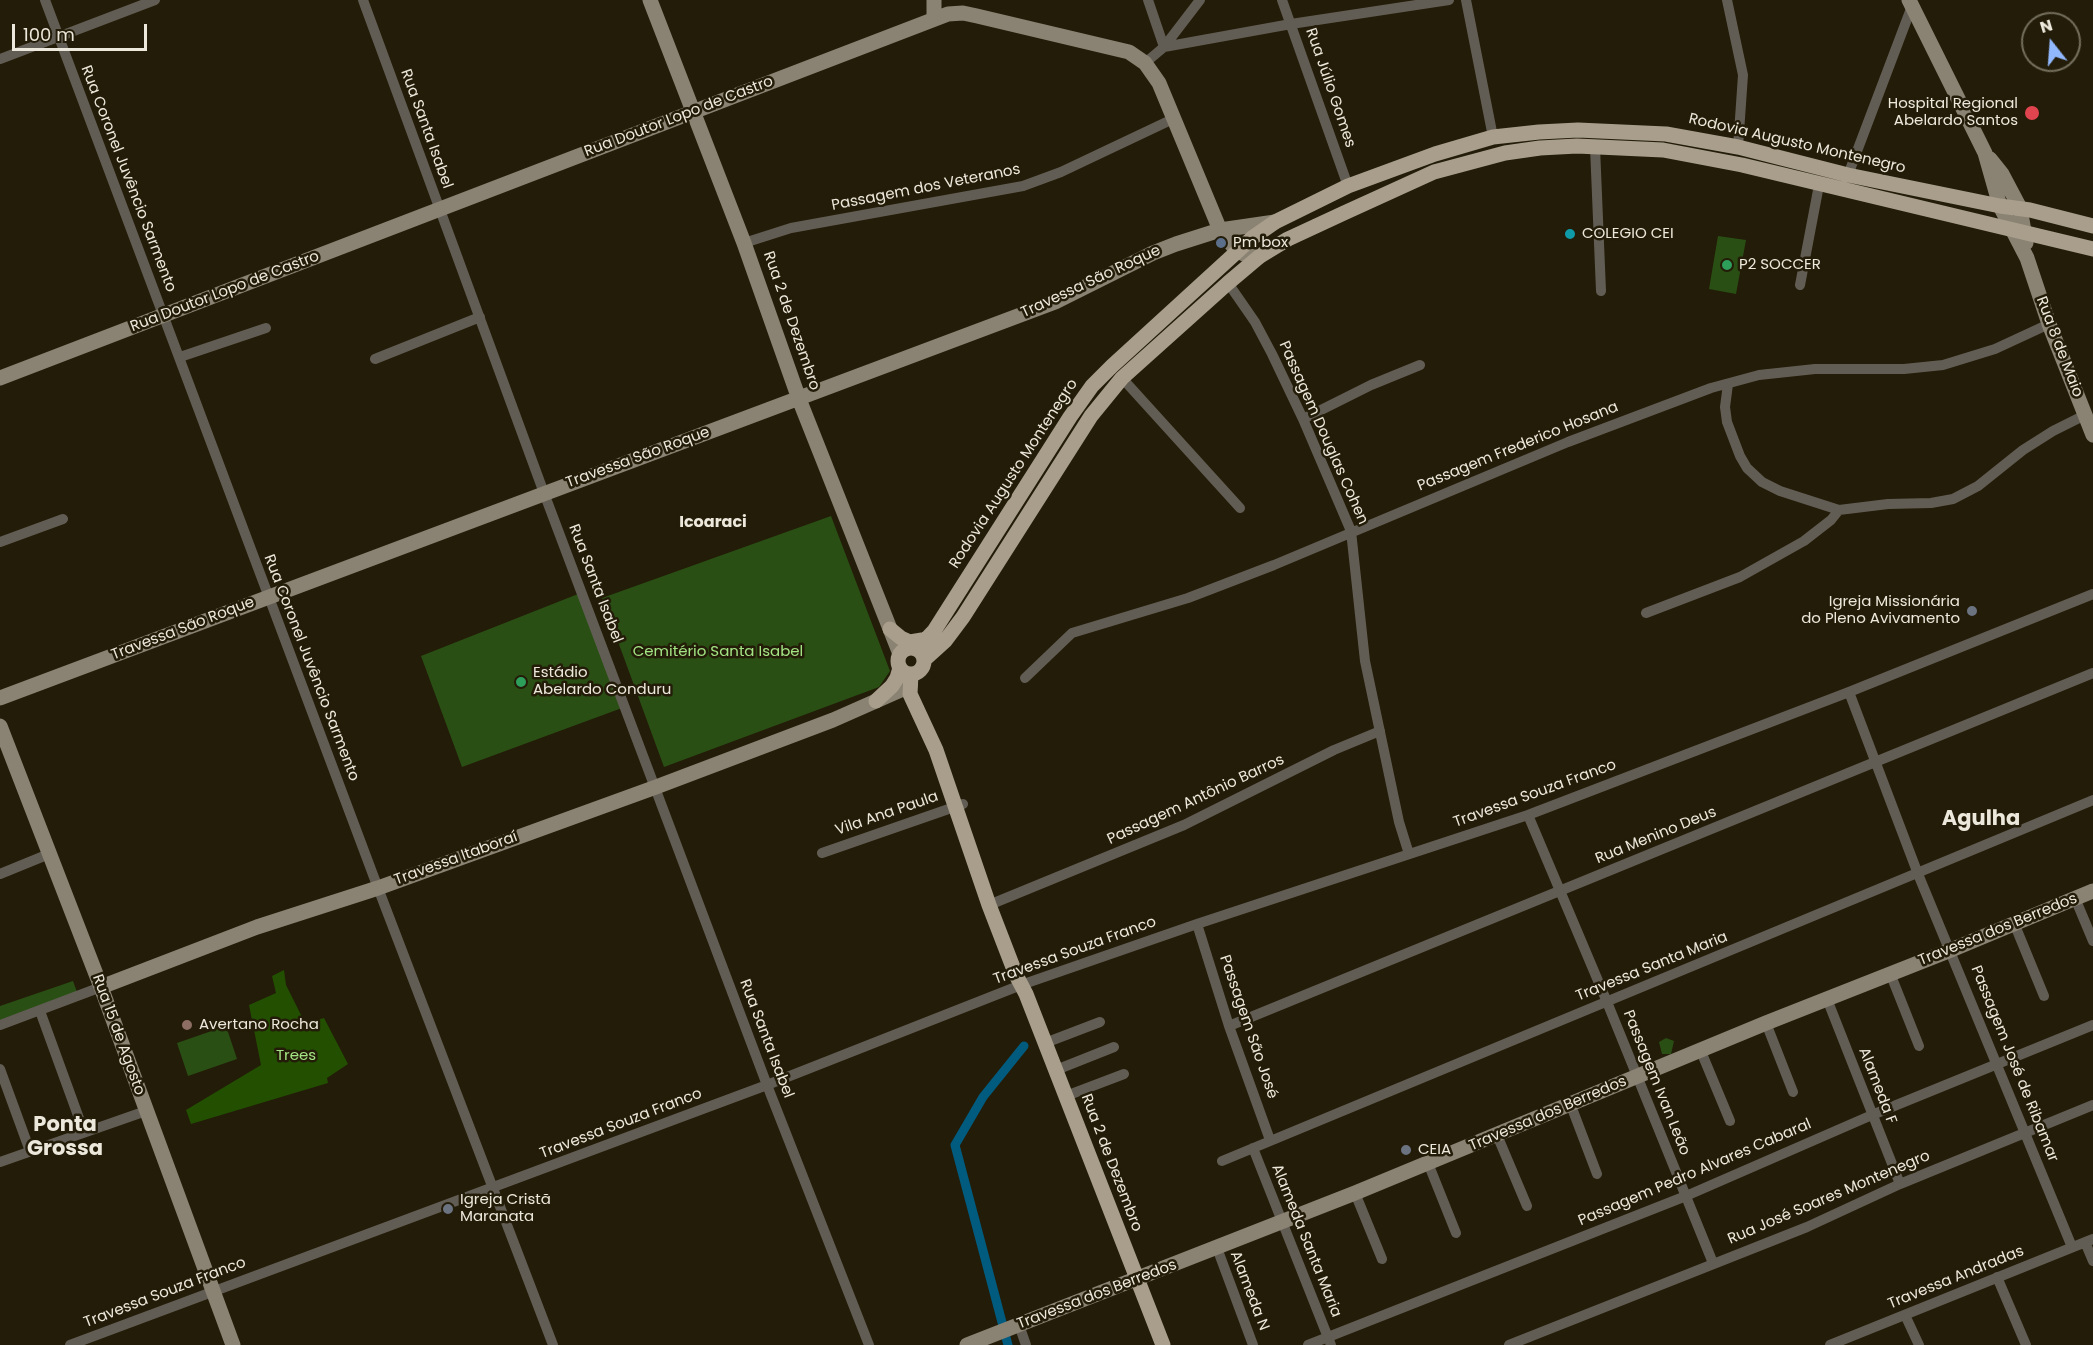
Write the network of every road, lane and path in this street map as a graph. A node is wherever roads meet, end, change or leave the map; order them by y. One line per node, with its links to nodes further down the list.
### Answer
1 (45, 0): 15 (street, Rua Coronel Juvêncio Sarmento)
2 (155, 0): 15 (street)
3 (363, 0): 35 (street, Rua Santa Isabel)
4 (650, 0): 19 (street, Rua 2 de Dezembro)
5 (934, 0): 13 (street)
6 (1148, 0): 16 (street)
7 (1200, 0): 16 (street)
8 (1282, 0): 14 (street, Rua Júlio Gomes)
9 (1449, 0): 14 (street)
10 (1466, 0): 22 (street)
11 (1727, 0): 24 (street)
12 (1910, 3): 27 (street, Rua 8 de Maio); 29 (street)
13 (934, 19): 18 (street, Rua Doutor Lopo de Castro); 19 (street, Rua Doutor Lopo de Castro)
14 (1291, 24): 16 (street); 31 (street, Rua Júlio Gomes)
15 (59, 37): 17 (street); 47 (street, Rua Coronel Juvêncio Sarmento)
16 (1164, 47): 18 (street)
17 (0, 59)
18 (1145, 63): 20 (street, Rua Doutor Lopo de Castro)
19 (693, 113): 35 (street, Rua Doutor Lopo de Castro); 40 (street, Rua 2 de Dezembro)
20 (1175, 118): 38 (street, Rua Doutor Lopo de Castro); 40 (street, Passagem dos Veteranos)
21 (1666, 134): 22 (main road, Rodovia Augusto Montenegro); 24 (main road, Rodovia Augusto Montenegro); 26 (main road)
22 (1493, 137): 25 (main road, Rodovia Augusto Montenegro)
23 (1595, 147): 26 (main road); 28 (main road); 46 (street)
24 (1738, 147): 29 (main road, Rodovia Augusto Montenegro)
25 (1452, 150): 28 (main road); 31 (main road, Rodovia Augusto Montenegro)
26 (1663, 150): 30 (main road)
27 (1985, 153): 32 (street, Rua 8 de Maio); 34 (street, Rua 8 de Maio)
28 (1457, 166): 33 (main road)
29 (1848, 175): 32 (main road, Rodovia Augusto Montenegro)
30 (1819, 185): 39 (main road); 45 (street)
31 (1348, 186): 33 (main road); 36 (main road, Rodovia Augusto Montenegro)
32 (2000, 206): 34 (main road, Rodovia Augusto Montenegro); 39 (street, Rua 8 de Maio)
33 (1355, 207): 43 (main road)
34 (2020, 208): 37 (main road, Rodovia Augusto Montenegro); 39 (street, Rua 8 de Maio)
35 (440, 209): 47 (street, Rua Doutor Lopo de Castro); 48 (street, Rua Santa Isabel)
36 (1275, 222): 38 (street, Travessa São Roque); 42 (main road, Rodovia Augusto Montenegro)
37 (2093, 226)
38 (1220, 230): 42 (street, Rua Doutor Lopo de Castro); 57 (street, Travessa São Roque)
39 (2019, 231): 41 (main road); 49 (street, Rua 8 de Maio)
40 (744, 243): 57 (street, Rua 2 de Dezembro)
41 (2093, 249)
42 (1237, 251): 43 (street); 71 (main road, Rodovia Augusto Montenegro)
43 (1260, 256): 44 (main road)
44 (1228, 283): 55 (main road); 59 (street, Passagem Douglas Cohen)
45 (1800, 285)
46 (1601, 291)
47 (164, 316): 51 (street, Rua Coronel Juvêncio Sarmento); 54 (street, Rua Doutor Lopo de Castro)
48 (480, 317): 52 (street); 61 (street, Rua Santa Isabel)
49 (2049, 324): 56 (street, Passagem Frederico Hosana); 58 (street, Rua 8 de Maio)
50 (266, 327): 51 (street)
51 (180, 357): 68 (street, Rua Coronel Juvêncio Sarmento)
52 (375, 359)
53 (1420, 365): 59 (street)
54 (0, 378)
55 (1122, 378): 62 (street); 72 (main road)
56 (1728, 384): 63 (street); 65 (street, Passagem Frederico Hosana)
57 (799, 399): 61 (street, Travessa São Roque); 70 (street, Rua 2 de Dezembro)
58 (2085, 415): 60 (street, Rua 8 de Maio); 63 (street)
59 (1303, 419): 65 (street, Passagem Douglas Cohen)
60 (2093, 435)
61 (544, 493): 68 (street, Travessa São Roque); 81 (street, Rua Santa Isabel)
62 (1240, 508)
63 (1839, 510): 69 (street)
64 (63, 519): 66 (street)
65 (1352, 531): 75 (street, Passagem Frederico Hosana); 79 (street, Passagem Douglas Cohen)
66 (0, 542)
67 (2093, 594): 76 (street, Travessa Souza Franco)
68 (268, 597): 77 (street, Travessa São Roque); 90 (street, Rua Coronel Juvêncio Sarmento)
69 (1646, 613)
70 (890, 629): 71 (main road); 73 (street, Rua 2 de Dezembro)
71 (934, 632): 72 (main road, Rodovia Augusto Montenegro)
72 (921, 654): 73 (main road); 73 (main road)
73 (905, 670): 81 (street, Travessa Itaboraí); 83 (main road, Rua 2 de Dezembro)
74 (2093, 673): 80 (street, Rua Menino Deus)
75 (1025, 678)
76 (1849, 692): 80 (street, Passagem José de Ribamar); 84 (street, Travessa Souza Franco)
77 (0, 698)
78 (0, 726): 86 (street, Rua 15 de Agosto)
79 (1380, 731): 87 (street, Passagem Douglas Cohen); 94 (street, Passagem Antônio Barros)
80 (1874, 762): 89 (street, Passagem José de Ribamar); 91 (street, Rua Menino Deus)
81 (656, 787): 90 (street, Travessa Itaboraí); 120 (street, Rua Santa Isabel)
82 (2093, 800): 89 (street, Travessa Santa Maria)
83 (959, 805): 85 (street, Vila Ana Paula); 94 (main road, Rua 2 de Dezembro)
84 (1528, 815): 87 (street, Travessa Souza Franco); 91 (street, Passagem Ivan Leão)
85 (822, 853)
86 (49, 854): 88 (street); 100 (street, Rua 15 de Agosto)
87 (1409, 854): 96 (street, Travessa Souza Franco)
88 (0, 874)
89 (1918, 874): 98 (street, Passagem José de Ribamar); 104 (street, Travessa Santa Maria)
90 (378, 888): 100 (street, Travessa Itaboraí); 139 (street, Rua Coronel Juvêncio Sarmento)
91 (1560, 891): 104 (street, Passagem Ivan Leão); 110 (street, Rua Menino Deus)
92 (2093, 891): 93 (street, Travessa dos Berredos)
93 (2075, 898): 95 (street, Travessa dos Berredos); 97 (street)
94 (993, 904): 101 (main road, Rua 2 de Dezembro)
95 (2014, 922): 98 (street, Travessa dos Berredos); 102 (street)
96 (1197, 924): 101 (street, Travessa Souza Franco); 110 (street, Passagem São José)
97 (2093, 941)
98 (1952, 950): 99 (street, Travessa dos Berredos); 115 (street, Passagem José de Ribamar)
99 (1890, 973): 103 (street, Travessa dos Berredos); 112 (street)
100 (101, 987): 105 (street, Travessa Itaboraí); 125 (street, Rua 15 de Agosto)
101 (1025, 988): 111 (main road, Rua 2 de Dezembro); 120 (street, Travessa Souza Franco)
102 (2043, 996)
103 (1827, 999): 107 (street, Travessa dos Berredos); 126 (street, Alameda F)
104 (1607, 1002): 119 (street, Passagem Ivan Leão); 131 (street, Travessa Santa Maria)
105 (40, 1011): 108 (street, Travessa Itaboraí); 128 (street)
106 (1100, 1022): 111 (street)
107 (1766, 1023): 114 (street, Travessa dos Berredos); 121 (street)
108 (0, 1025)
109 (2093, 1025): 115 (street, Passagem Pedro Alvares Cabaral)
110 (1229, 1026): 131 (street, Passagem São José)
111 (1046, 1043): 117 (main road, Rua 2 de Dezembro)
112 (1919, 1046)
113 (1114, 1047): 117 (street)
114 (1700, 1049): 119 (street, Travessa dos Berredos); 127 (street)
115 (1996, 1065): 126 (street, Passagem Pedro Alvares Cabaral); 129 (street, Passagem José de Ribamar)
116 (0, 1069): 133 (street)
117 (1056, 1070): 122 (main road, Rua 2 de Dezembro)
118 (1124, 1074): 122 (street)
119 (1637, 1076): 123 (street, Travessa dos Berredos); 141 (street, Passagem Ivan Leão)
120 (767, 1085): 139 (street, Travessa Souza Franco); 160 (street, Rua Santa Isabel)
121 (1793, 1092)
122 (1066, 1096): 152 (main road, Rua 2 de Dezembro)
123 (1570, 1103): 130 (street, Travessa dos Berredos); 137 (street)
124 (2093, 1105): 129 (street, Rua José Soares Montenegro)
125 (146, 1111): 128 (street); 153 (street, Rua 15 de Agosto)
126 (1872, 1115): 138 (street, Alameda F); 141 (street, Passagem Pedro Alvares Cabaral)
127 (1730, 1121)
128 (84, 1132): 133 (street)
129 (2025, 1132): 138 (street, Rua José Soares Montenegro); 146 (street, Passagem José de Ribamar)
130 (1497, 1135): 136 (street, Travessa dos Berredos); 142 (street)
131 (1269, 1140): 132 (street, Travessa Santa Maria)
132 (1253, 1148): 134 (street, Travessa Santa Maria); 143 (street, Alameda Santa Maria)
133 (30, 1151): 135 (street)
134 (1222, 1161)
135 (0, 1162)
136 (1428, 1163): 140 (street, Travessa dos Berredos); 144 (street)
137 (1597, 1174)
138 (1900, 1184): 150 (street, Rua José Soares Montenegro)
139 (494, 1188): 153 (street, Travessa Souza Franco); 159 (street, Rua Coronel Juvêncio Sarmento)
140 (1355, 1193): 143 (street, Travessa dos Berredos); 148 (street)
141 (1686, 1196): 150 (street, Passagem Ivan Leão); 156 (street, Passagem Pedro Alvares Cabaral)
142 (1527, 1206)
143 (1282, 1221): 147 (street, Travessa dos Berredos); 156 (street, Alameda Santa Maria)
144 (1456, 1233)
145 (2089, 1241): 146 (street, Travessa Andradas); 149 (street)
146 (2072, 1247): 151 (street, Travessa Andradas)
147 (1217, 1248): 152 (street, Travessa dos Berredos); 164 (street, Alameda N)
148 (1382, 1259)
149 (2093, 1261)
150 (1713, 1263): 166 (street, Rua José Soares Montenegro)
151 (1997, 1278): 154 (street, Travessa Andradas); 169 (street)
152 (1136, 1280): 155 (street, Travessa dos Berredos); 163 (main road, Rua 2 de Dezembro)
153 (212, 1291): 157 (street, Travessa Souza Franco); 158 (street, Rua 15 de Agosto)
154 (1905, 1315): 167 (street, Travessa Andradas); 168 (street)
155 (1019, 1325): 161 (street, Travessa dos Berredos); 162 (street)
156 (1329, 1341): 165 (street, Passagem Pedro Alvares Cabaral)
157 (70, 1345)
158 (233, 1345)
159 (553, 1345)
160 (868, 1345)
161 (967, 1345)
162 (1026, 1345)
163 (1163, 1345)
164 (1253, 1345)
165 (1308, 1345)
166 (1509, 1345)
167 (1830, 1345)
168 (1919, 1345)
169 (2026, 1345)

